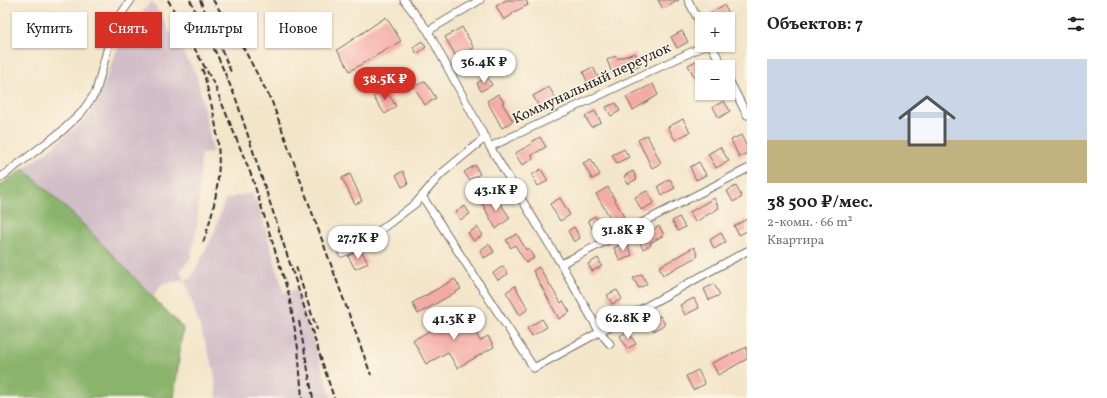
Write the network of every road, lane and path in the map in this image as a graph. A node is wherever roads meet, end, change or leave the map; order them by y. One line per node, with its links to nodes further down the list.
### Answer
1 (131, 0): 13 (street)
2 (404, 0): 6 (street)
3 (480, 0): 6 (street)
4 (688, 0): 5 (street)
5 (695, 14)
6 (428, 30): 10 (street)
7 (695, 50): 11 (street, Коммунальный переулок)
8 (735, 92): 9 (street)
9 (747, 115)
10 (486, 137): 11 (street); 14 (street)
11 (490, 147): 17 (street)
12 (747, 169): 17 (street)
13 (0, 178)
14 (422, 196): 16 (street); 18 (street)
15 (747, 251): 18 (street)
16 (342, 252)
17 (561, 264): 18 (street)
18 (599, 332): 19 (street)
19 (610, 344)

